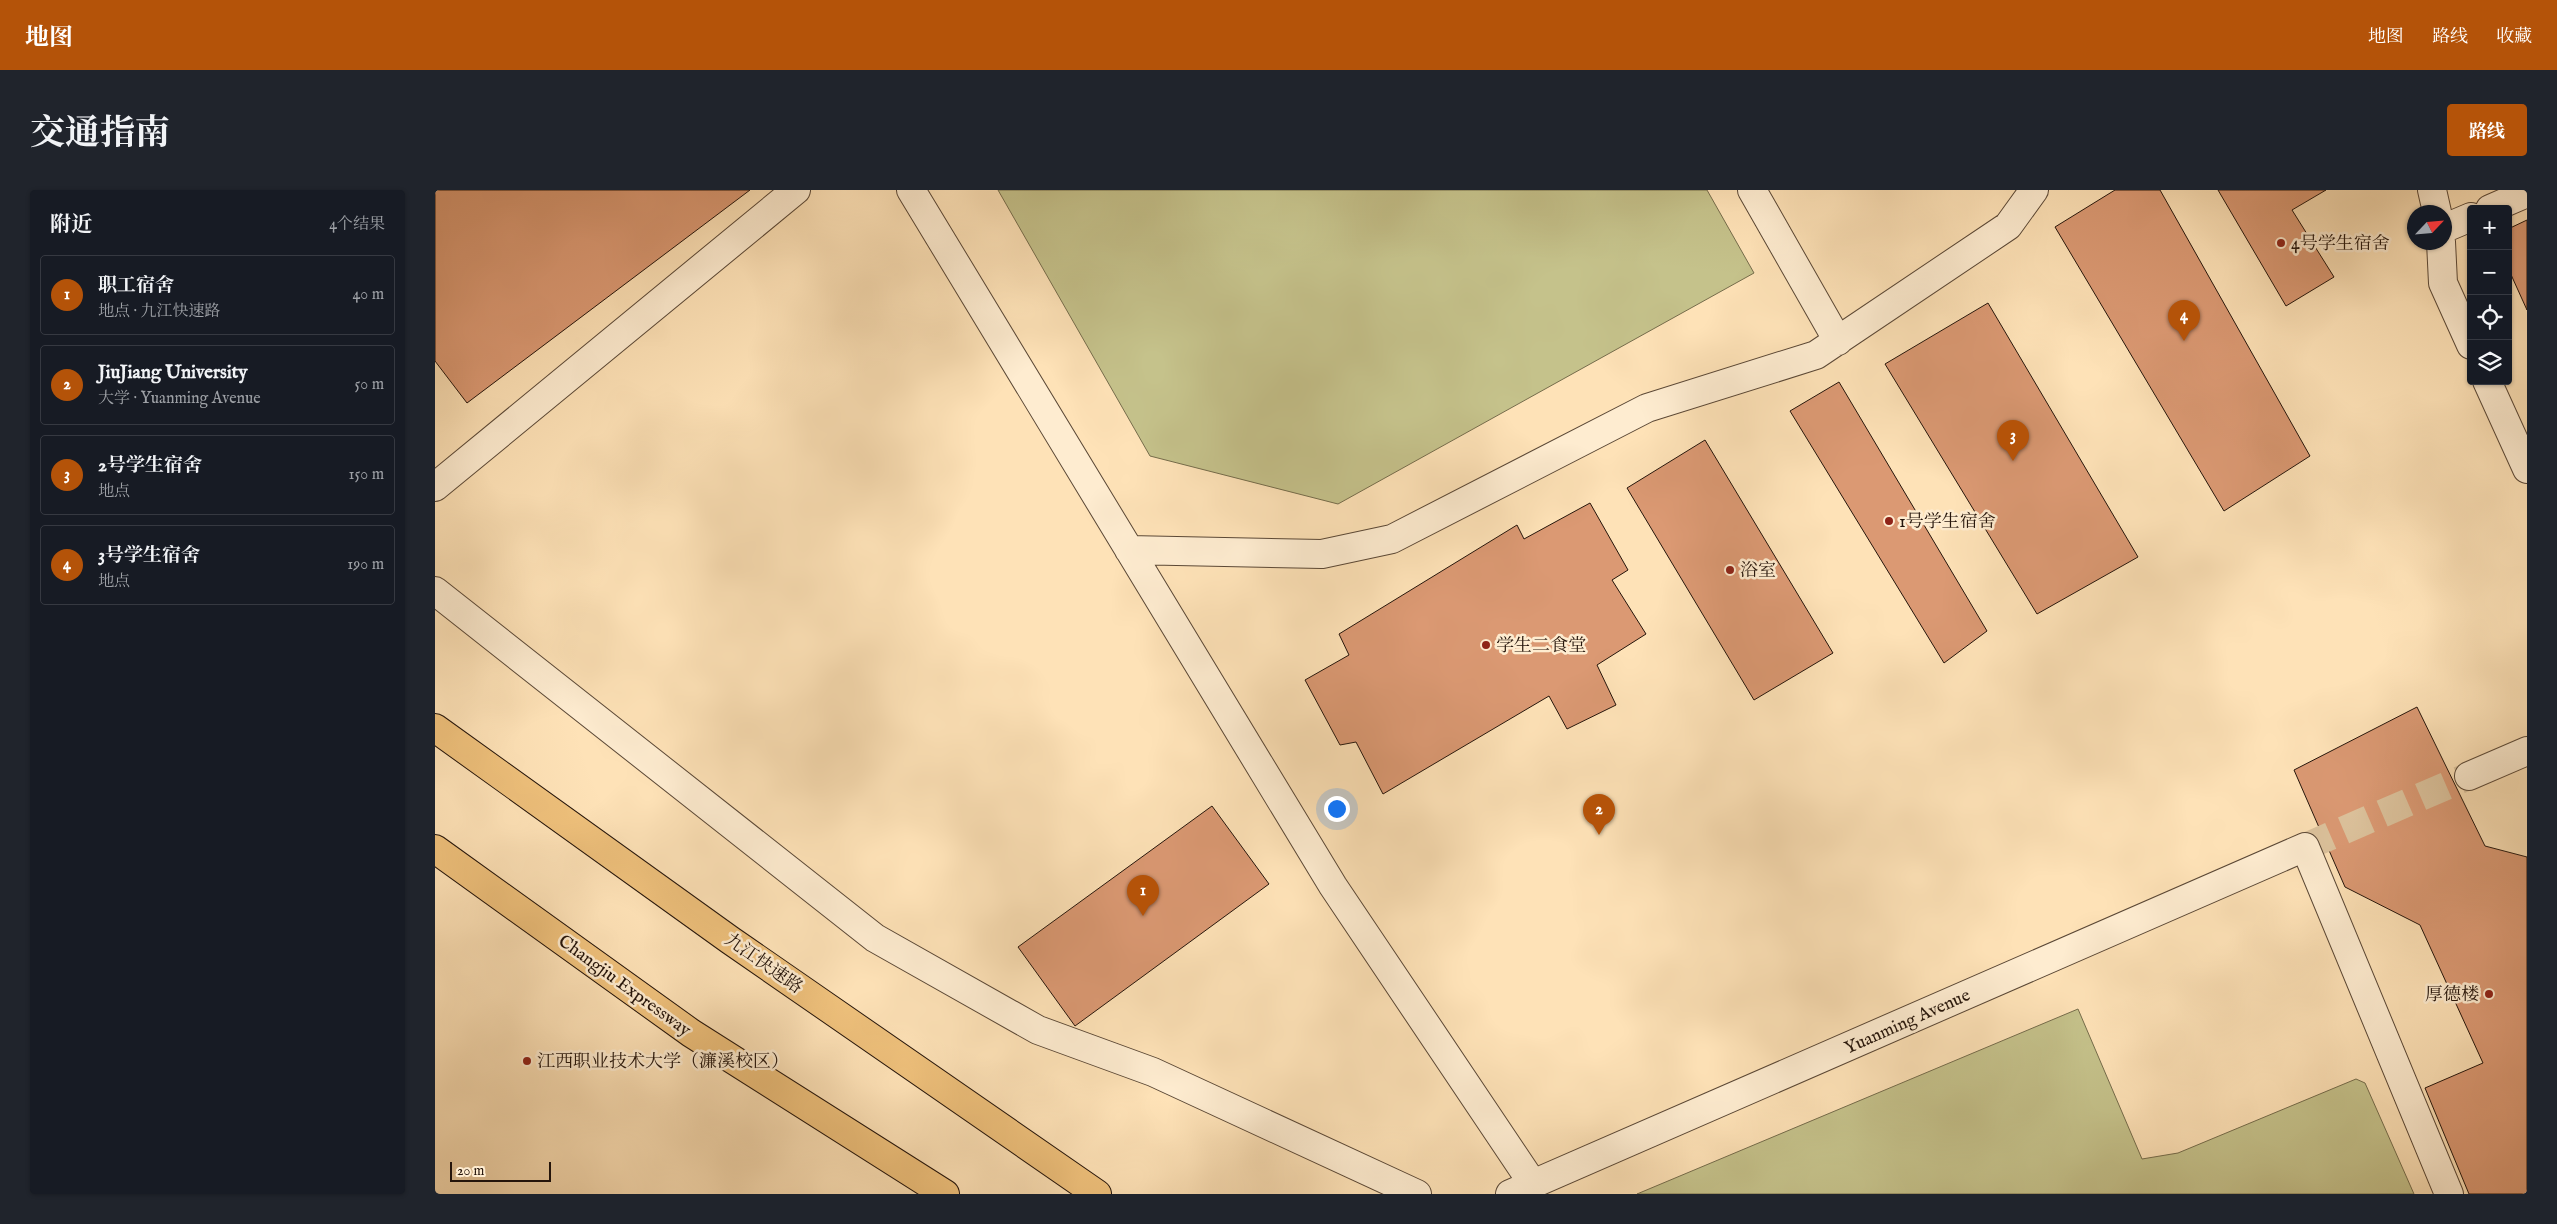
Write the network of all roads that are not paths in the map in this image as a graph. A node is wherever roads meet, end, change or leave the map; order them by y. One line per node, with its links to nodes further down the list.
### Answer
1 (795, 190): 16 (street)
2 (911, 190): 17 (street)
3 (1752, 190): 13 (street)
4 (2034, 190): 13 (street)
5 (2432, 190): 7 (street)
6 (2527, 193): 8 (street)
7 (2435, 205)
8 (2499, 205)
9 (2467, 219): 10 (street)
10 (2452, 225)
11 (2441, 250): 12 (street)
12 (2469, 340)
13 (1838, 341): 17 (street)
14 (2489, 385): 15 (street)
15 (2527, 469)
16 (435, 487)
17 (1129, 550): 23 (street)
18 (435, 591): 26 (street)
19 (435, 728): 25 (highway, 九江快速路)
20 (2527, 751): 21 (street)
21 (2469, 776)
22 (435, 849): 24 (highway, Changjiu Expressway)
23 (1521, 1189): 27 (street, Yuanming Avenue)
24 (945, 1194)
25 (1097, 1194)
26 (1417, 1194)
27 (2449, 1194)

